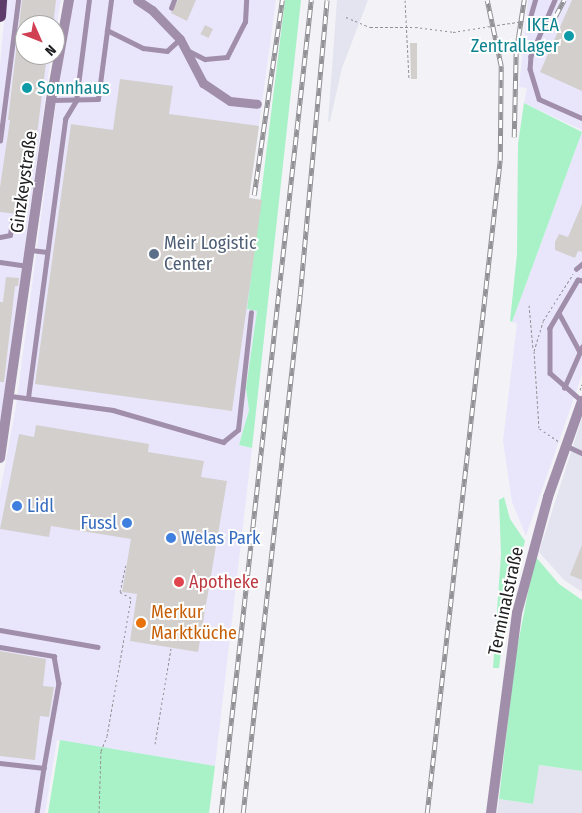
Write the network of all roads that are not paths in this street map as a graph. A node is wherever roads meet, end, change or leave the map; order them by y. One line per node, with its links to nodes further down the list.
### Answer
1 (1, 0): 12 (main road)
2 (18, 0): 21 (lane)
3 (69, 0): 17 (street, Ginzkeystraße)
4 (89, 0): 18 (lane)
5 (111, 0): 14 (lane)
6 (138, 0): 15 (street)
7 (174, 0): 11 (lane)
8 (246, 0): 16 (lane)
9 (535, 0): 13 (lane)
10 (555, 0): 20 (lane)
11 (171, 8)
12 (0, 16)
13 (529, 21)
14 (107, 30): 15 (lane); 18 (lane)
15 (180, 39): 16 (street)
16 (187, 50): 19 (street)
17 (51, 100): 18 (lane); 24 (street, Ginzkeystraße)
18 (76, 101): 25 (lane)
19 (257, 104)
20 (582, 118)
21 (0, 141)
22 (12, 220): 23 (lane)
23 (0, 237)
24 (31, 250): 25 (lane); 28 (street, Ginzkeystraße)
25 (46, 252): 36 (lane)
26 (0, 262): 28 (lane)
27 (582, 264): 29 (lane)
28 (29, 266): 35 (street, Ginzkeystraße)
29 (576, 269)
30 (582, 281): 32 (lane)
31 (251, 313): 36 (lane)
32 (559, 313): 33 (lane); 34 (lane)
33 (581, 349): 34 (lane)
34 (564, 388): 37 (lane)
35 (11, 396): 36 (lane); 40 (street, Ginzkeystraße)
36 (28, 398)
37 (582, 401): 38 (street, Terminalstraße)
38 (566, 445): 39 (lane); 47 (street, Terminalstraße)
39 (582, 453)
40 (0, 458)
41 (0, 630): 43 (lane)
42 (0, 647): 45 (lane)
43 (98, 647)
44 (0, 762): 45 (lane)
45 (44, 768): 46 (lane)
46 (37, 813)
47 (491, 813)

